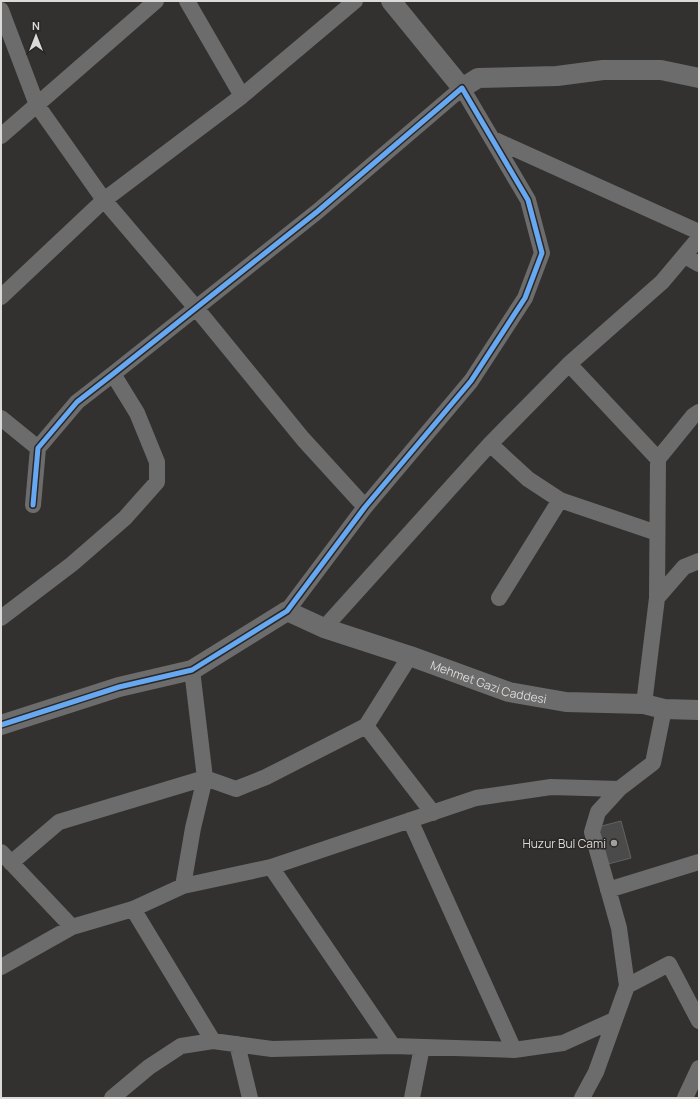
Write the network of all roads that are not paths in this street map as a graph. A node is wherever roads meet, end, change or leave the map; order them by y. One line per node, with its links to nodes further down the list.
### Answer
1 (156, 1): 9 (street)
2 (187, 1): 8 (street)
3 (355, 1): 8 (street)
4 (391, 1): 7 (street)
5 (1, 10): 9 (street)
6 (699, 78): 7 (street)
7 (462, 88): 11 (street); 18 (street)
8 (242, 96): 12 (street)
9 (37, 105): 10 (street); 12 (street)
10 (1, 136)
11 (493, 139): 13 (street); 28 (street)
12 (104, 200): 17 (street); 18 (street)
13 (699, 232)
14 (699, 238): 15 (street)
15 (685, 256): 16 (street); 19 (street)
16 (699, 264)
17 (1, 297)
18 (196, 308): 20 (street); 28 (street)
19 (569, 364): 23 (street); 25 (street)
20 (113, 374): 24 (street); 34 (street)
21 (699, 412): 25 (street)
22 (1, 418): 24 (street)
23 (490, 444): 26 (street); 35 (street)
24 (38, 448): 27 (street)
25 (658, 459): 29 (street)
26 (560, 500): 29 (street); 31 (street)
27 (33, 504)
28 (365, 508): 33 (street)
29 (657, 533): 32 (street)
30 (699, 562): 32 (street)
31 (499, 598)
32 (657, 598): 38 (street)
33 (287, 611): 35 (street, Mehmet Gazi Caddesi); 37 (street)
34 (1, 618)
35 (324, 628): 36 (street, Mehmet Gazi Caddesi)
36 (410, 656): 38 (street, Mehmet Gazi Caddesi); 42 (street)
37 (192, 670): 41 (street); 43 (street)
38 (644, 704): 39 (street, Mehmet Gazi Caddesi)
39 (664, 709): 40 (street, Mehmet Gazi Caddesi); 44 (street)
40 (699, 710)
41 (1, 725)
42 (366, 726): 43 (street); 45 (street)
43 (204, 778): 47 (street); 50 (street)
44 (619, 789): 45 (street); 51 (street)
45 (433, 813): 46 (street)
46 (410, 820): 49 (street); 62 (street)
47 (6, 857): 53 (street)
48 (699, 862): 51 (street)
49 (271, 867): 50 (street); 60 (street)
50 (184, 886): 52 (street)
51 (608, 890): 55 (street)
52 (133, 909): 53 (street); 58 (street)
53 (72, 927): 54 (street)
54 (1, 967)
55 (627, 986): 56 (street); 57 (street)
56 (614, 1020): 62 (street); 67 (street)
57 (699, 1021)
58 (213, 1041): 59 (street); 64 (street)
59 (238, 1044): 60 (street); 65 (street)
60 (393, 1046): 61 (street)
61 (422, 1047): 62 (street); 66 (street)
62 (514, 1050)
63 (699, 1068): 68 (street)
64 (112, 1098)
65 (250, 1098)
66 (412, 1098)
67 (582, 1098)
68 (685, 1098)

